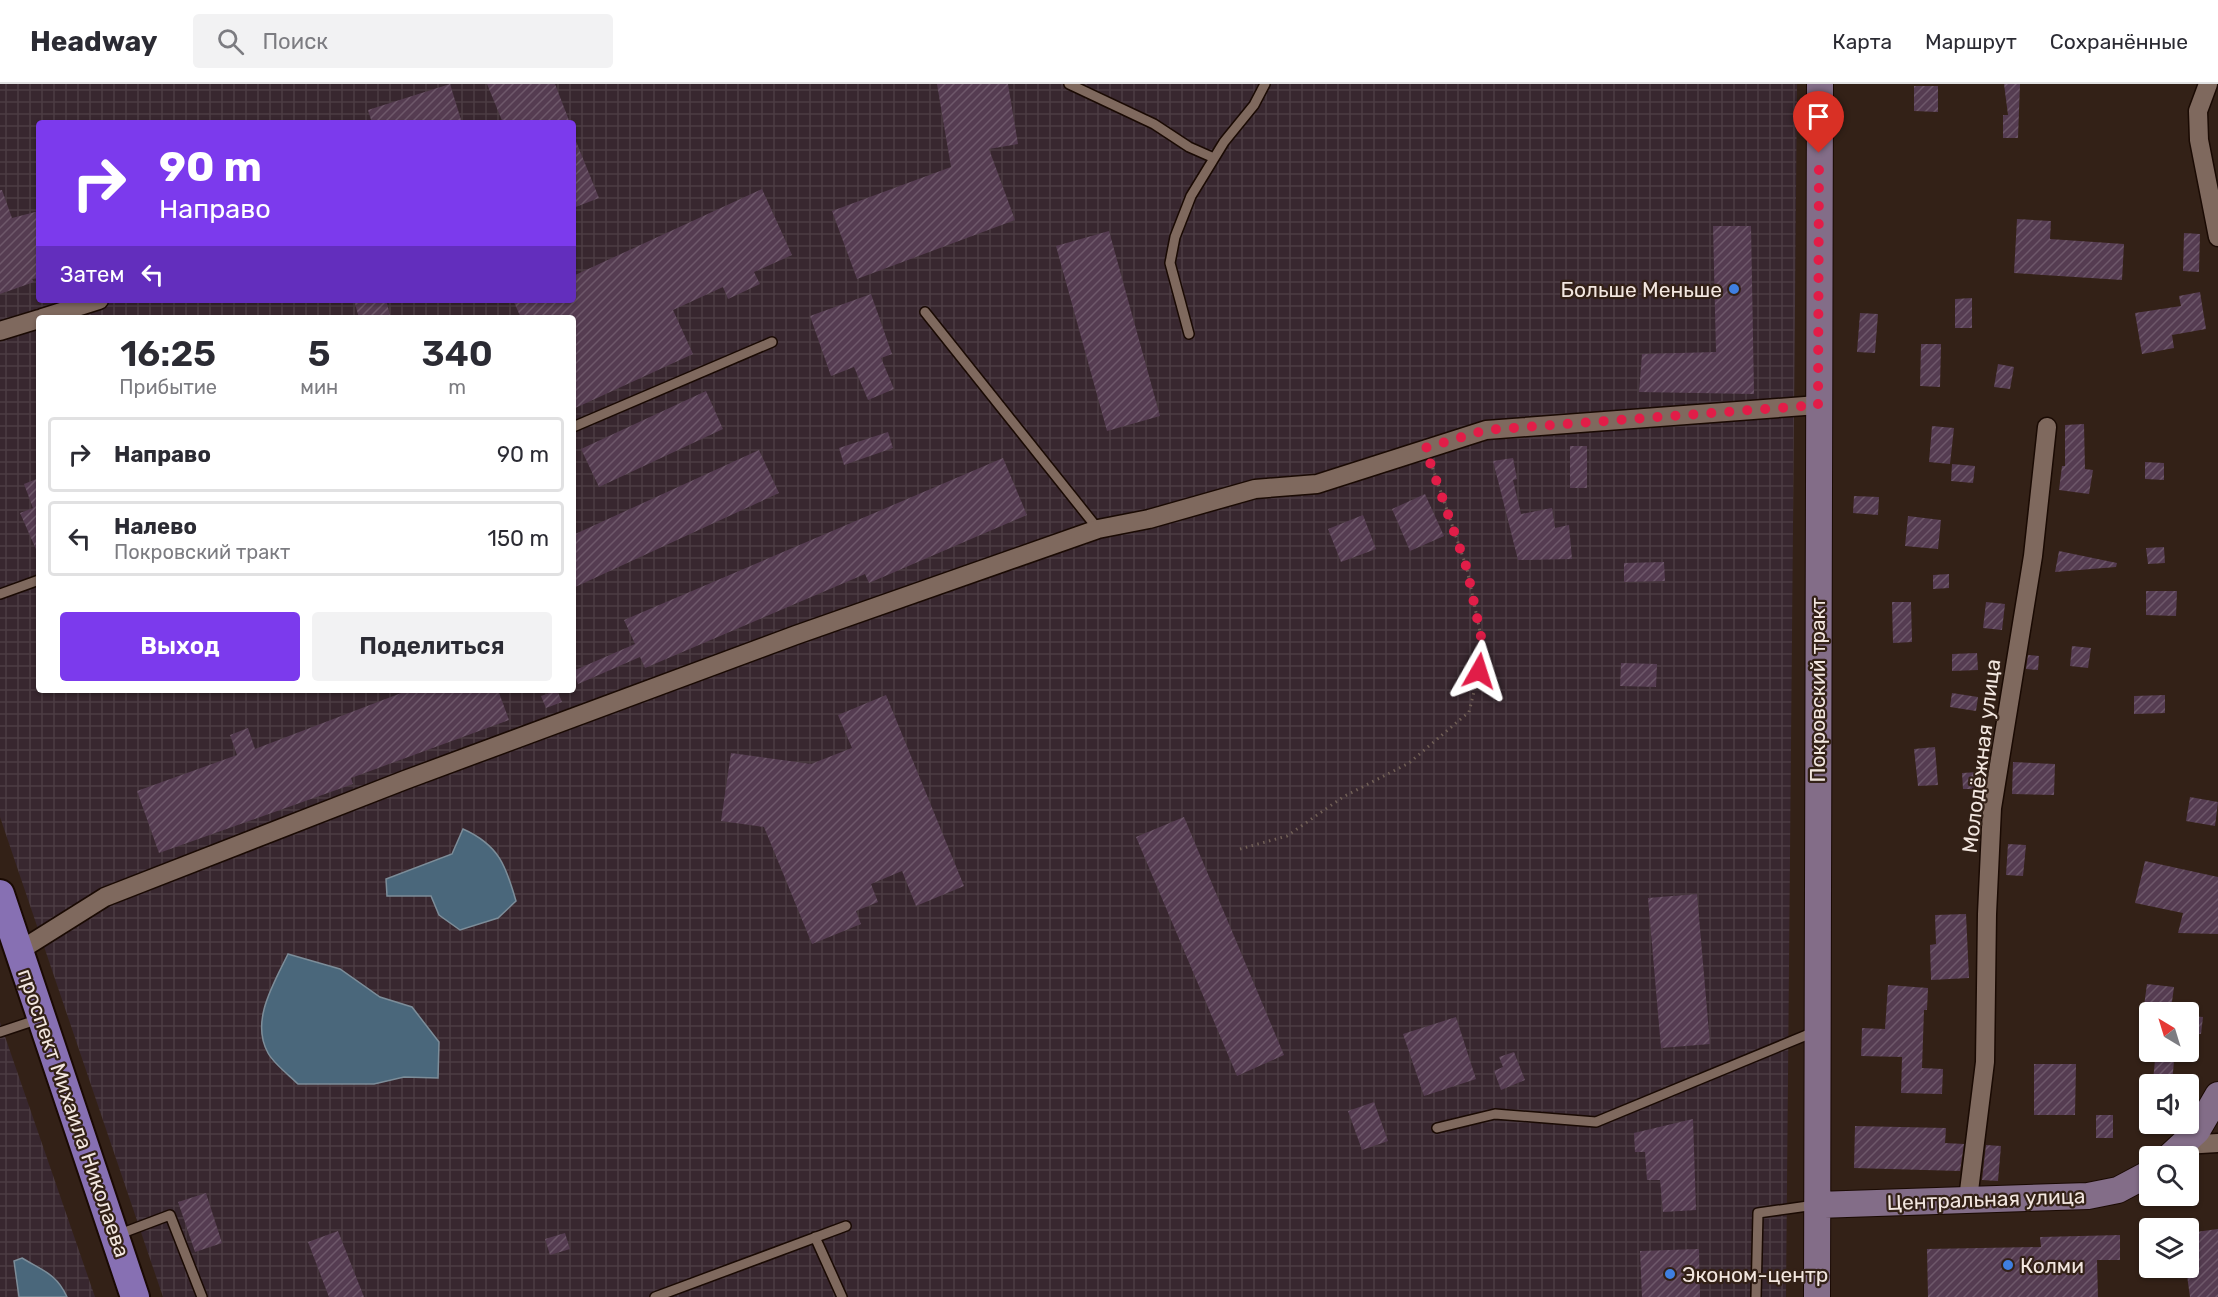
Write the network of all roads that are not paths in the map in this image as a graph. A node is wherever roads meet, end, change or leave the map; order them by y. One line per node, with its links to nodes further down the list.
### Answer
1 (1069, 84): 5 (lane)
2 (1265, 84): 5 (lane)
3 (1820, 84): 14 (main road, Покровский тракт)
4 (2208, 84): 6 (street)
5 (1214, 158): 12 (lane)
6 (2218, 237)
7 (89, 303): 9 (street)
8 (925, 312): 17 (lane)
9 (50, 315)
10 (36, 319): 11 (street)
11 (0, 331)
12 (1189, 334)
13 (772, 342): 15 (lane)
14 (1818, 405): 17 (street); 23 (main road, Покровский тракт)
15 (576, 425)
16 (2047, 427): 31 (street, Молодёжная улица)
17 (1098, 530): 21 (street)
18 (36, 581): 19 (lane)
19 (0, 594)
20 (0, 894): 21 (main road, проспект Михаила Николаева)
21 (19, 951): 22 (main road, проспект Михаила Николаева)
22 (42, 1018): 24 (lane); 34 (main road, проспект Михаила Николаева)
23 (1817, 1031): 26 (lane); 32 (main road, Покровский тракт)
24 (0, 1032)
25 (2218, 1095): 28 (main road)
26 (1437, 1128)
27 (2218, 1143): 29 (street)
28 (2182, 1146)
29 (2199, 1147)
30 (2139, 1179): 31 (main road, Центральная улица)
31 (1968, 1199): 32 (main road, Центральная улица)
32 (1817, 1205): 40 (lane); 41 (main road, Покровский тракт)
33 (846, 1226): 35 (lane)
34 (115, 1236): 36 (main road, проспект Михаила Николаева); 37 (lane)
35 (815, 1237): 38 (lane); 39 (lane)
36 (135, 1297)
37 (202, 1297)
38 (655, 1297)
39 (842, 1297)
40 (1756, 1297)
41 (1817, 1297)

